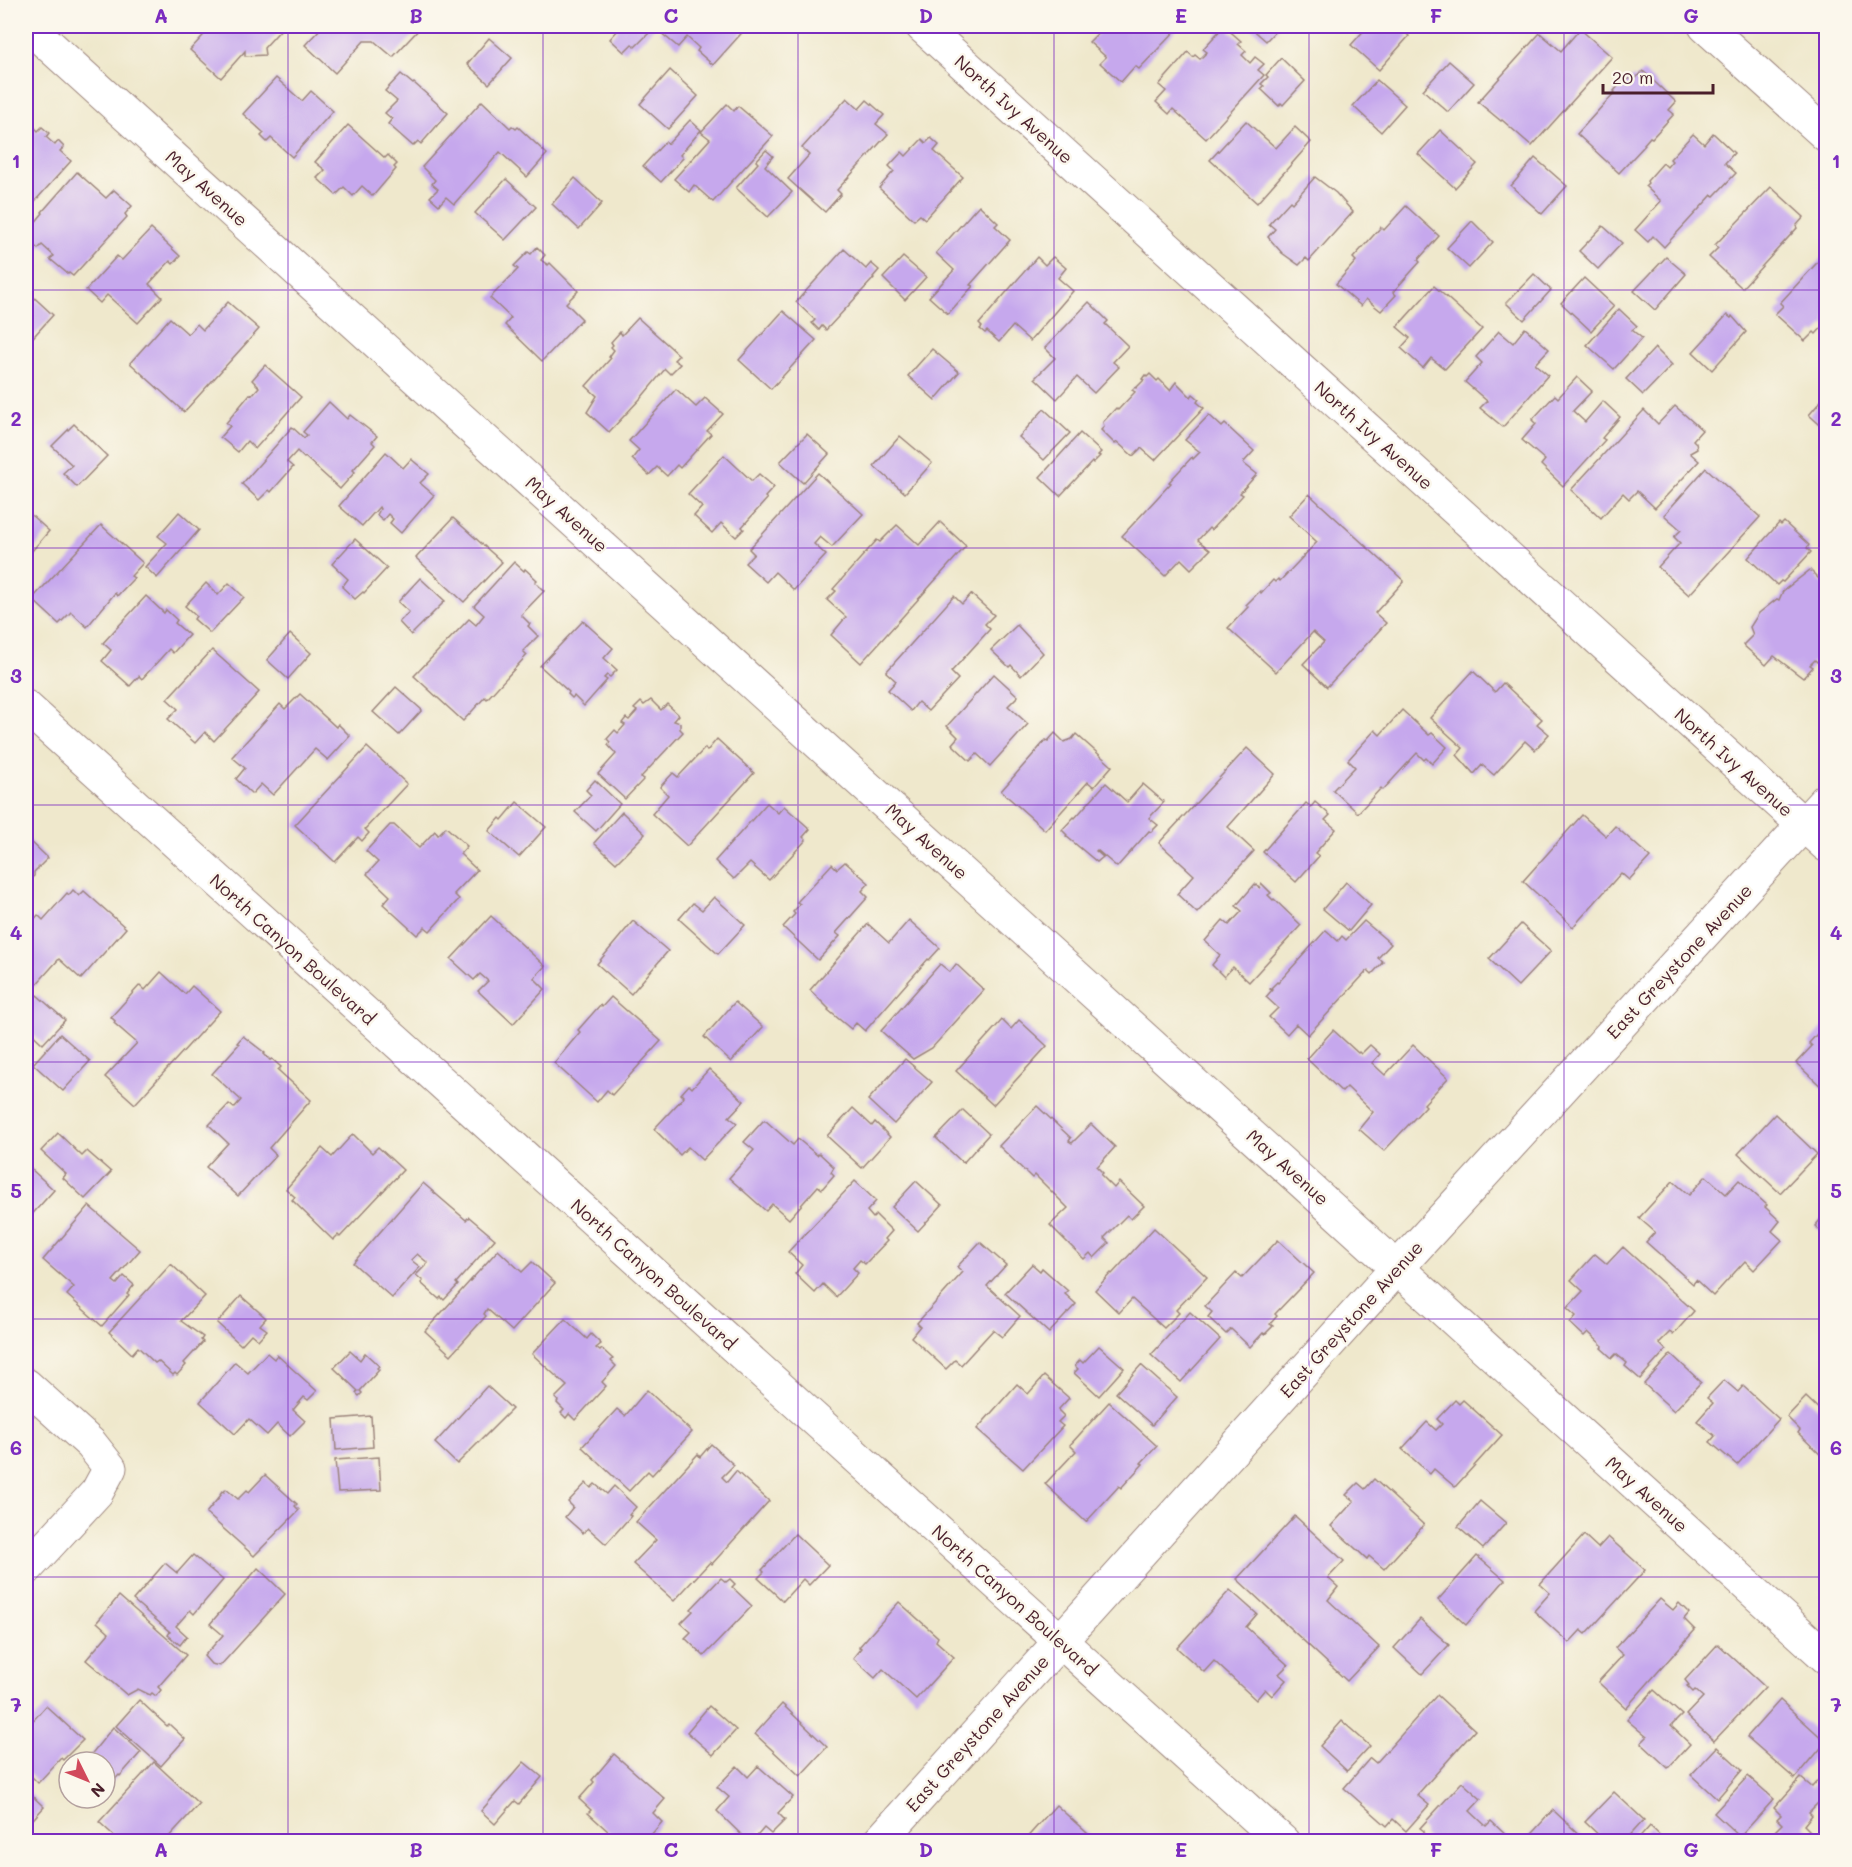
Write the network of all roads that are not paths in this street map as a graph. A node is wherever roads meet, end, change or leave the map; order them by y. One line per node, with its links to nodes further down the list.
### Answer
1 (28, 26): 8 (street, May Avenue)
2 (922, 26): 7 (street, North Ivy Avenue)
3 (1705, 26): 4 (street)
4 (1827, 135)
5 (26, 707): 11 (street, North Canyon Boulevard)
6 (1827, 800): 7 (street, East Greystone Avenue)
7 (1815, 835): 8 (street, East Greystone Avenue)
8 (1398, 1267): 11 (street, East Greystone Avenue); 12 (street, May Avenue)
9 (26, 1385): 10 (street)
10 (26, 1569)
11 (1060, 1641): 13 (street, East Greystone Avenue); 14 (street, North Canyon Boulevard)
12 (1827, 1656)
13 (879, 1842)
14 (1283, 1842)

